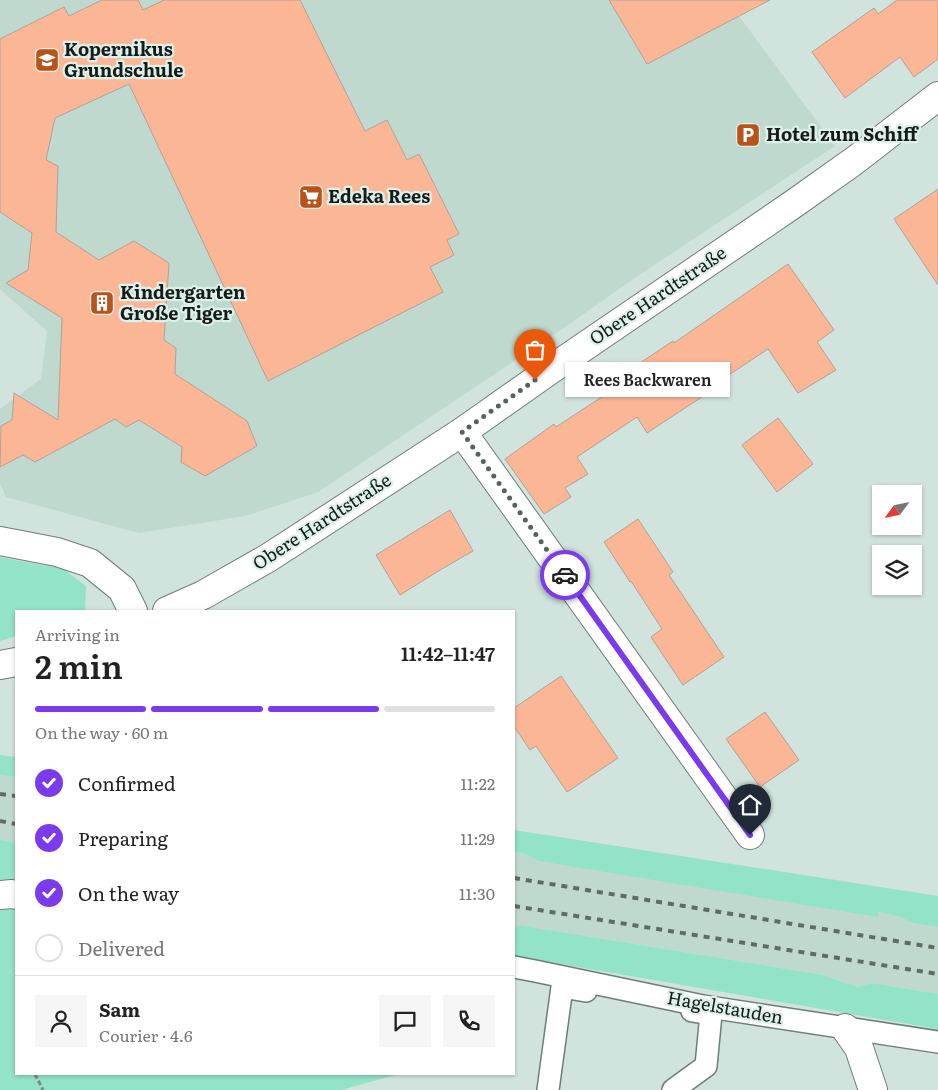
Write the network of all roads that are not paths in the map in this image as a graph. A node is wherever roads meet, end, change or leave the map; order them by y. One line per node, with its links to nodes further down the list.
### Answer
1 (938, 96): 2 (street, Obere Hardtstraße)
2 (462, 432): 5 (street, Obere Hardtstraße); 8 (street)
3 (0, 541): 4 (street)
4 (132, 610)
5 (169, 610)
6 (15, 662): 7 (street)
7 (0, 665)
8 (750, 835)
9 (515, 967): 10 (lane, Hagelstauden)
10 (845, 1028): 11 (lane, Hagelstauden); 14 (street)
11 (938, 1042)
12 (548, 1090): 13 (lane)
13 (673, 1090)
14 (873, 1090)

